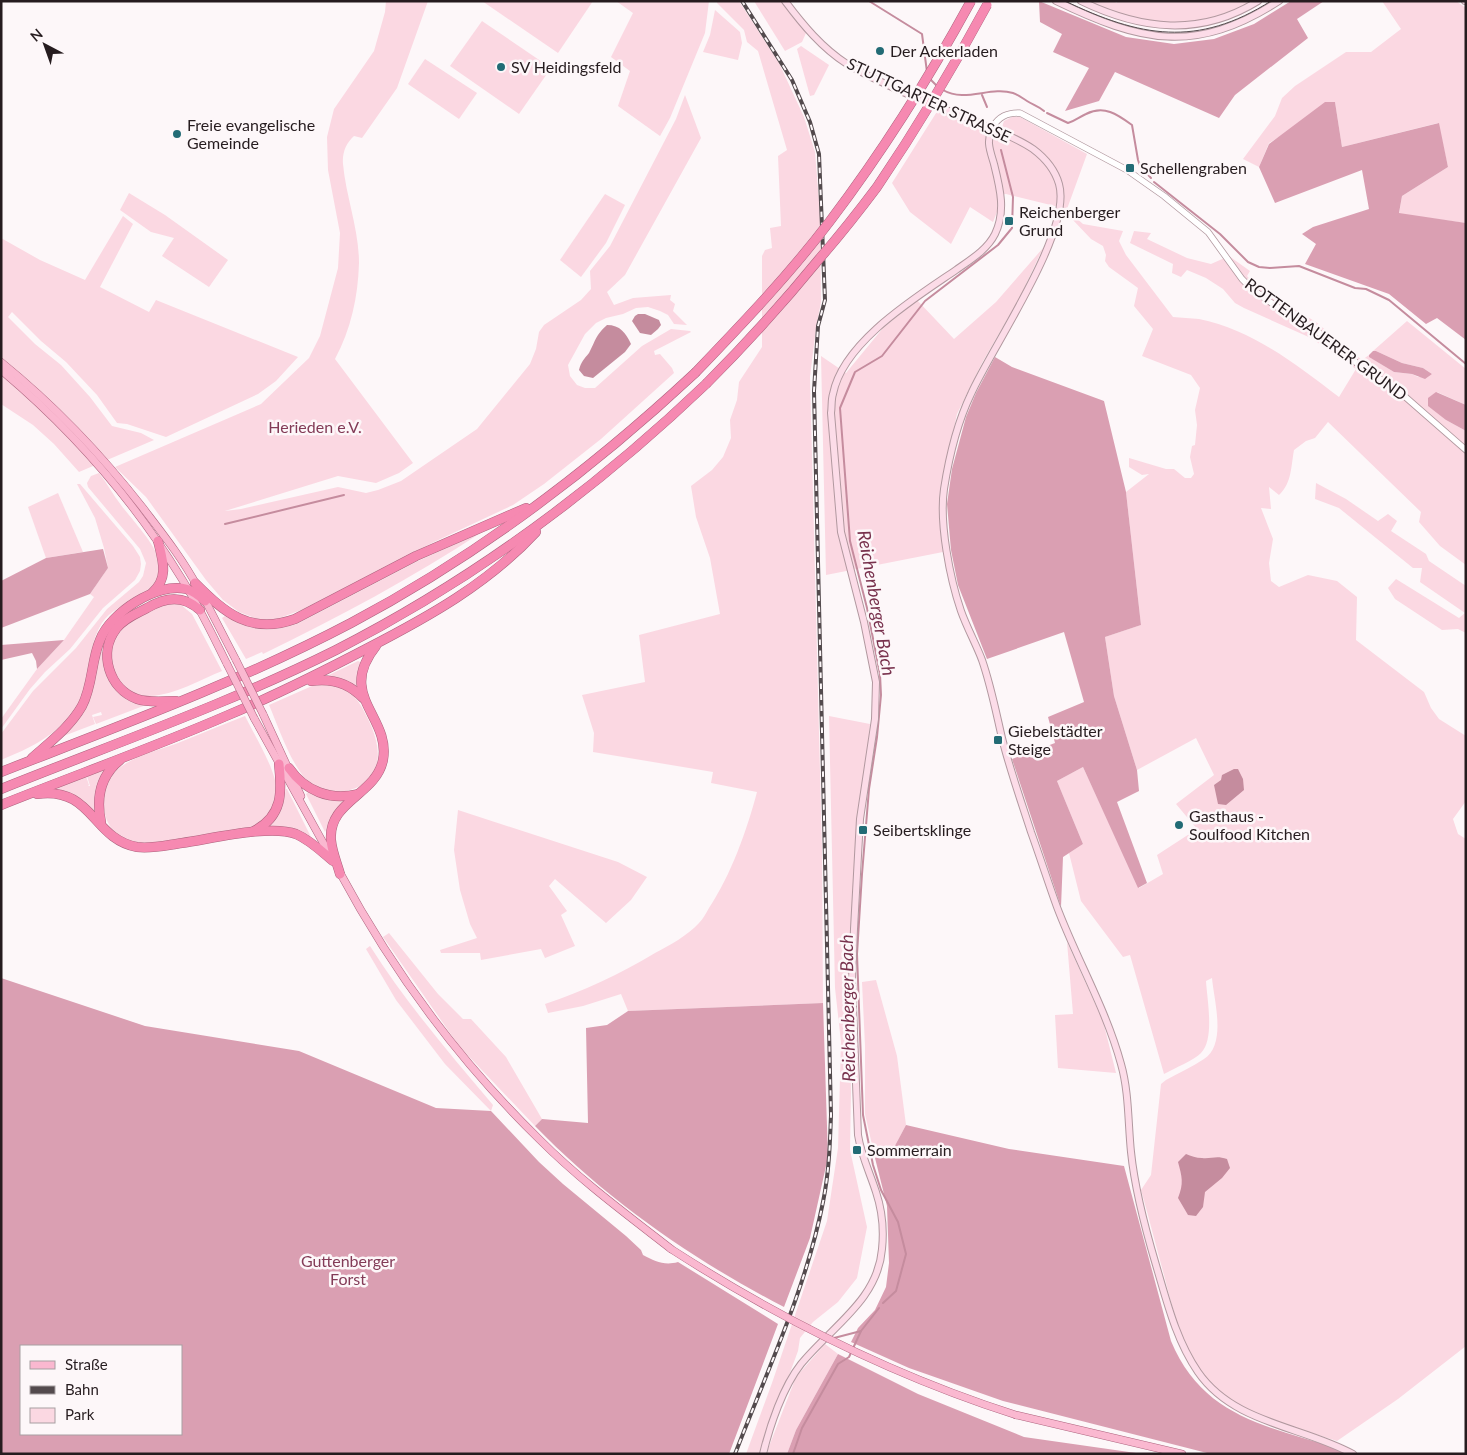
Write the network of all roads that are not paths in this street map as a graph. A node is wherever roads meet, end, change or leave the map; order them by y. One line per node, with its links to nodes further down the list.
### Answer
1 (785, 1): 8 (main road, STUTTGARTER STRASSE)
2 (971, 1): 14 (highway, bridge)
3 (989, 1): 15 (highway, bridge)
4 (1056, 1): 7 (main road)
5 (1081, 1): 6 (main road)
6 (1258, 1)
7 (1279, 1)
8 (992, 128): 11 (street, ROTTENBAUERER GRUND); 40 (main road); 42 (main road, STUTTGARTER STRASSE)
9 (1, 362): 12 (main road)
10 (1, 370): 12 (main road)
11 (1466, 450)
12 (98, 459): 13 (main road)
13 (112, 475): 16 (main road); 17 (main road)
14 (540, 502): 17 (highway); 25 (highway)
15 (550, 518): 22 (highway); 31 (highway)
16 (158, 541): 18 (main road); 19 (highway)
17 (195, 583): 20 (main road)
18 (188, 590): 19 (highway); 20 (highway); 21 (main road)
19 (150, 595): 27 (highway)
20 (205, 601): 29 (main road, bridge)
21 (200, 610): 25 (highway); 28 (main road, bridge)
22 (380, 642): 23 (highway); 24 (highway)
23 (303, 682): 24 (highway); 26 (highway)
24 (363, 698): 32 (highway)
25 (181, 701): 27 (highway)
26 (124, 757): 33 (highway); 35 (highway)
27 (26, 763): 30 (highway)
28 (279, 764): 36 (main road); 37 (highway)
29 (289, 768): 32 (highway); 36 (main road)
30 (1, 772)
31 (1, 789)
32 (362, 792): 39 (highway)
33 (24, 795): 34 (highway); 35 (highway)
34 (1, 804)
35 (101, 823): 37 (highway)
36 (317, 830): 38 (main road)
37 (251, 832): 38 (highway)
38 (333, 860): 39 (main road)
39 (340, 874): 41 (main road, bridge)
40 (763, 1454)
41 (1182, 1454)
42 (1353, 1454)

